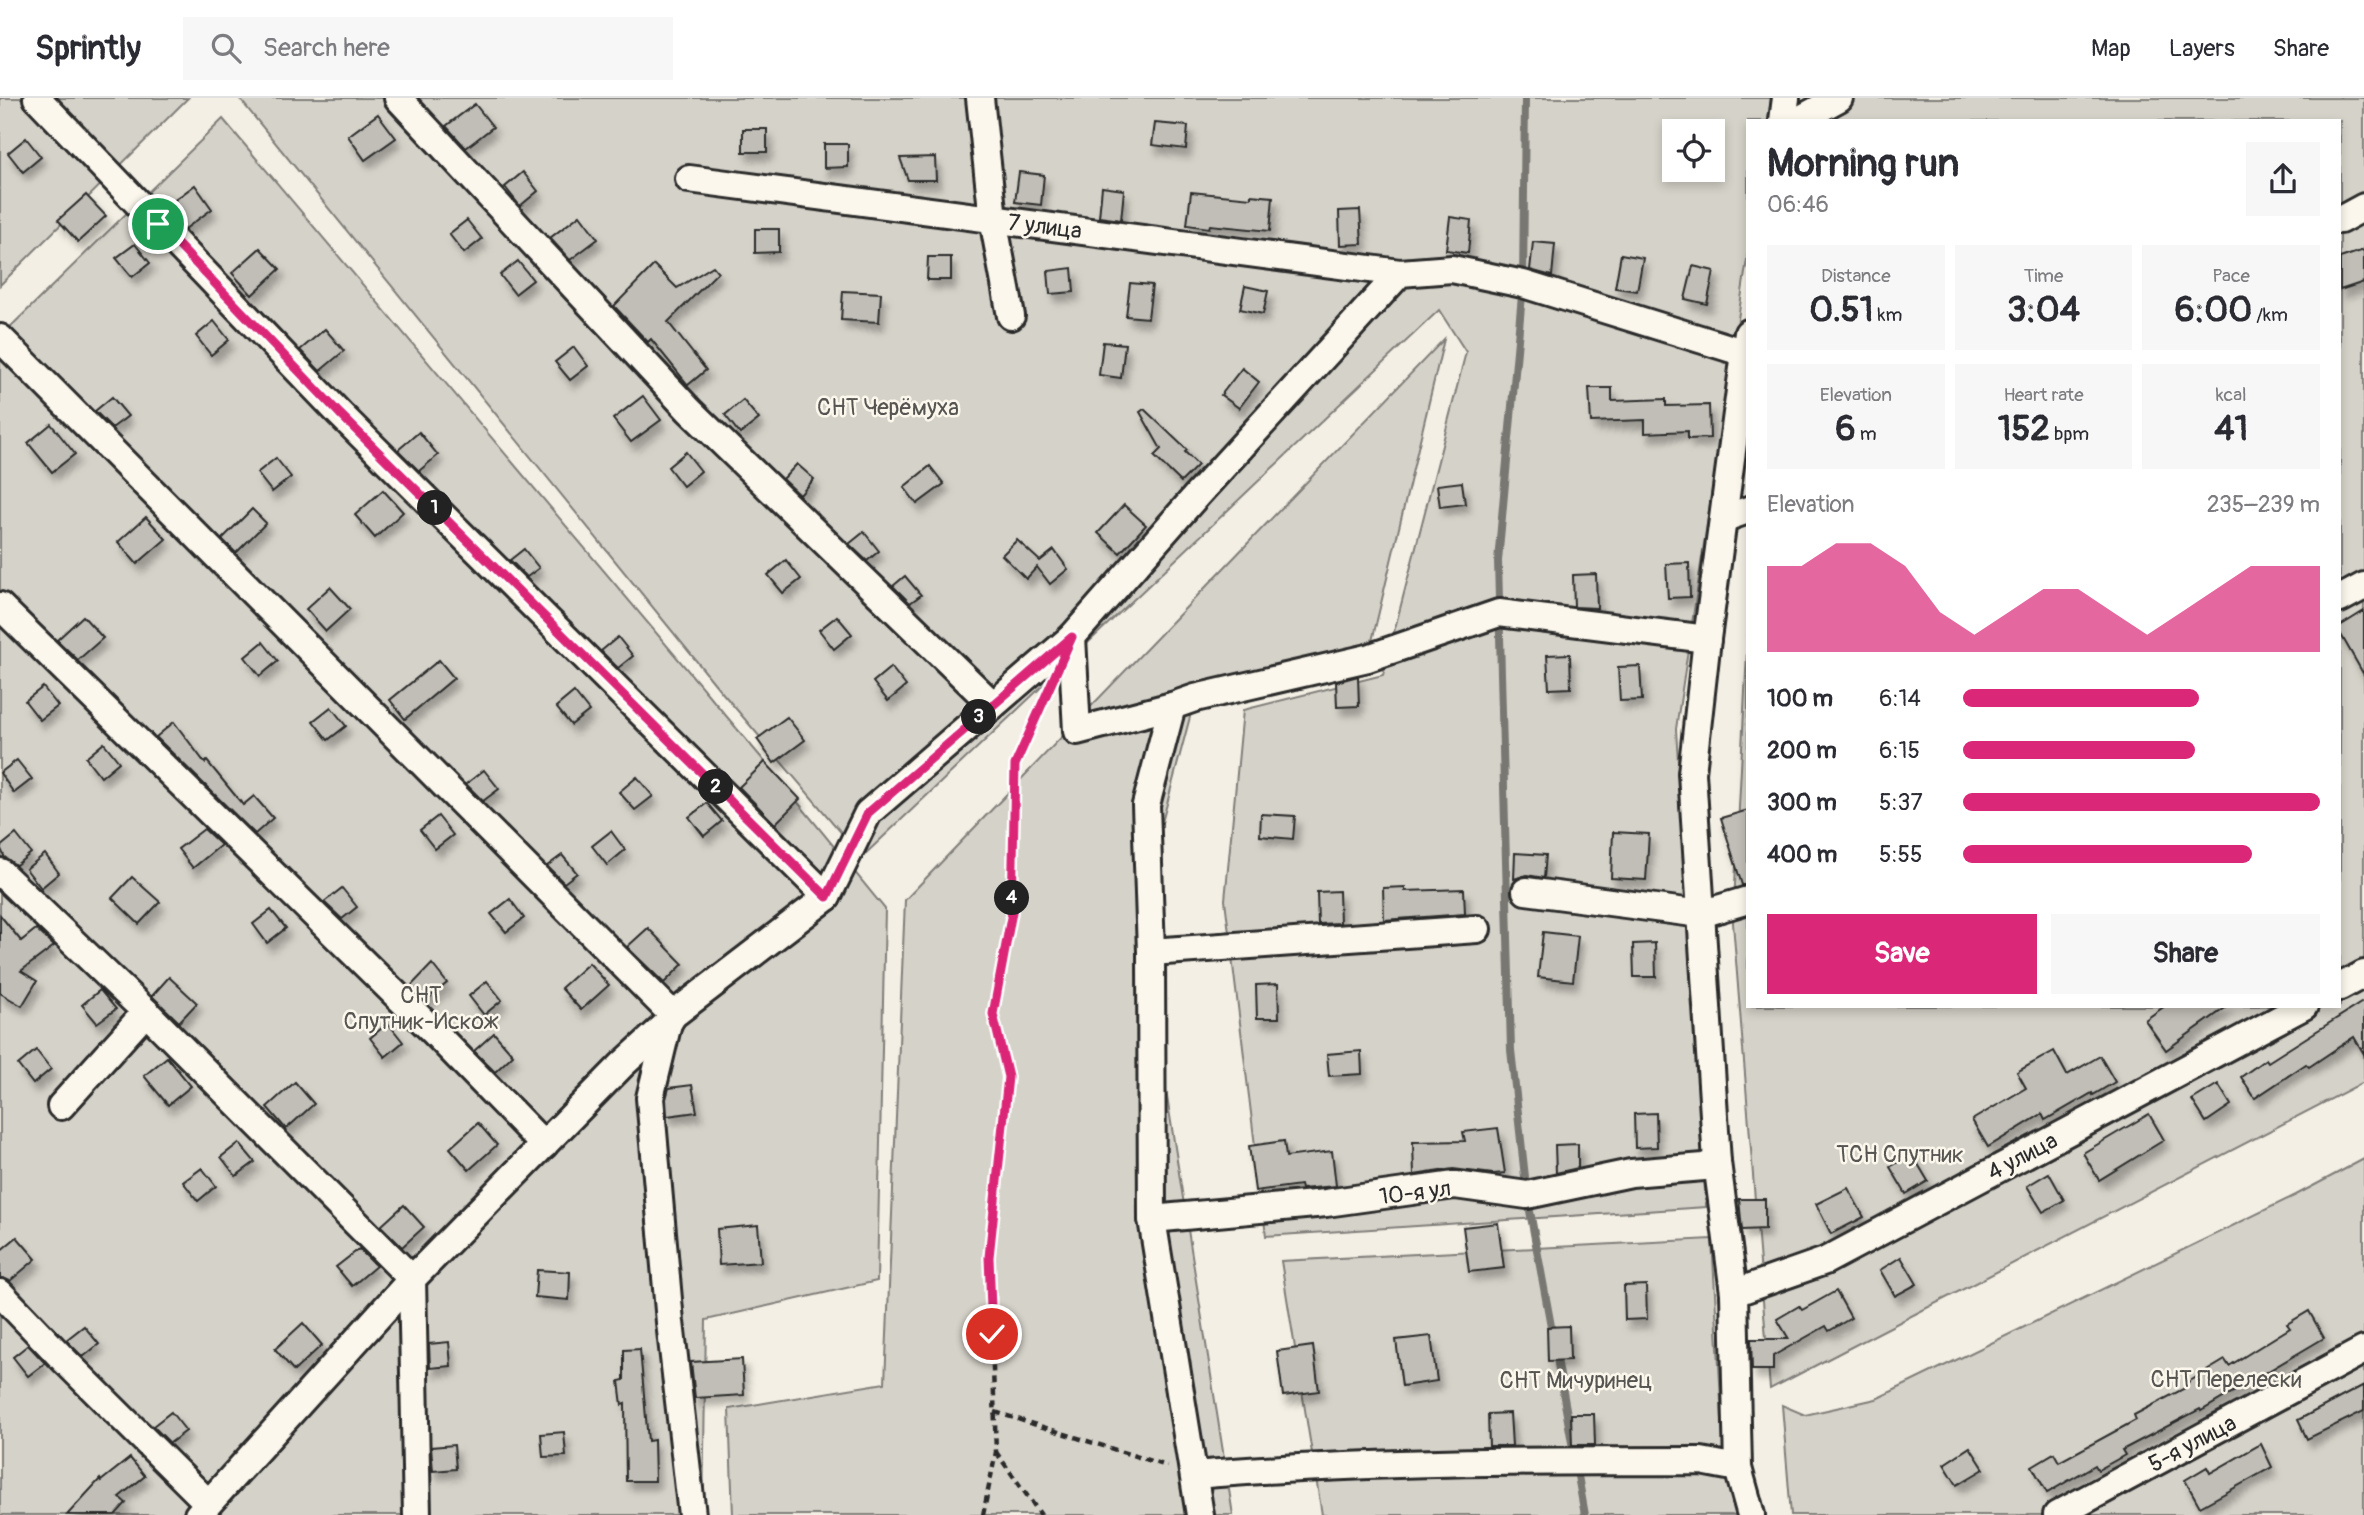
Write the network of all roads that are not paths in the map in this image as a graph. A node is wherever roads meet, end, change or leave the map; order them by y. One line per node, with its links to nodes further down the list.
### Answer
1 (37, 98): 27 (street)
2 (398, 98): 23 (street)
3 (980, 98): 10 (street)
4 (1786, 98): 6 (street)
5 (1839, 98): 7 (street)
6 (1783, 119)
7 (1801, 119)
8 (689, 179): 10 (street, 7 улица)
9 (2364, 207): 11 (street)
10 (993, 219): 12 (street, 7 улица); 13 (street)
11 (2341, 219)
12 (1400, 273): 15 (street, 7 улица); 21 (street)
13 (1010, 316)
14 (0, 338): 36 (street)
15 (1746, 343)
16 (1746, 359): 17 (street)
17 (1736, 514): 22 (street)
18 (2364, 586): 19 (street)
19 (2341, 598)
20 (0, 606): 38 (street)
21 (1072, 637): 23 (street); 24 (street)
22 (1707, 639): 24 (street); 29 (street)
23 (993, 705): 27 (street)
24 (1172, 706): 31 (street)
25 (0, 872): 35 (street)
26 (1526, 891): 29 (street)
27 (827, 897): 36 (street)
28 (1746, 901): 29 (street)
29 (1701, 914): 39 (street)
30 (1477, 929): 31 (street)
31 (1152, 952): 40 (street)
32 (2364, 974): 33 (street)
33 (2341, 986)
34 (2300, 1008): 43 (street, 4 улица)
35 (146, 1012): 37 (street); 41 (street)
36 (671, 1019): 38 (street); 49 (street)
37 (61, 1106)
38 (544, 1145): 41 (street)
39 (1717, 1162): 40 (street, 10-я ул); 43 (street)
40 (1152, 1219): 46 (street)
41 (412, 1279): 47 (street); 48 (street)
42 (0, 1293): 47 (street)
43 (1734, 1293): 45 (street)
44 (2364, 1350): 52 (street, 5-я улица)
45 (1738, 1468): 46 (street); 51 (street)
46 (1195, 1475): 50 (street)
47 (203, 1509)
48 (417, 1515)
49 (692, 1515)
50 (1200, 1515)
51 (1751, 1515)
52 (2057, 1515)

